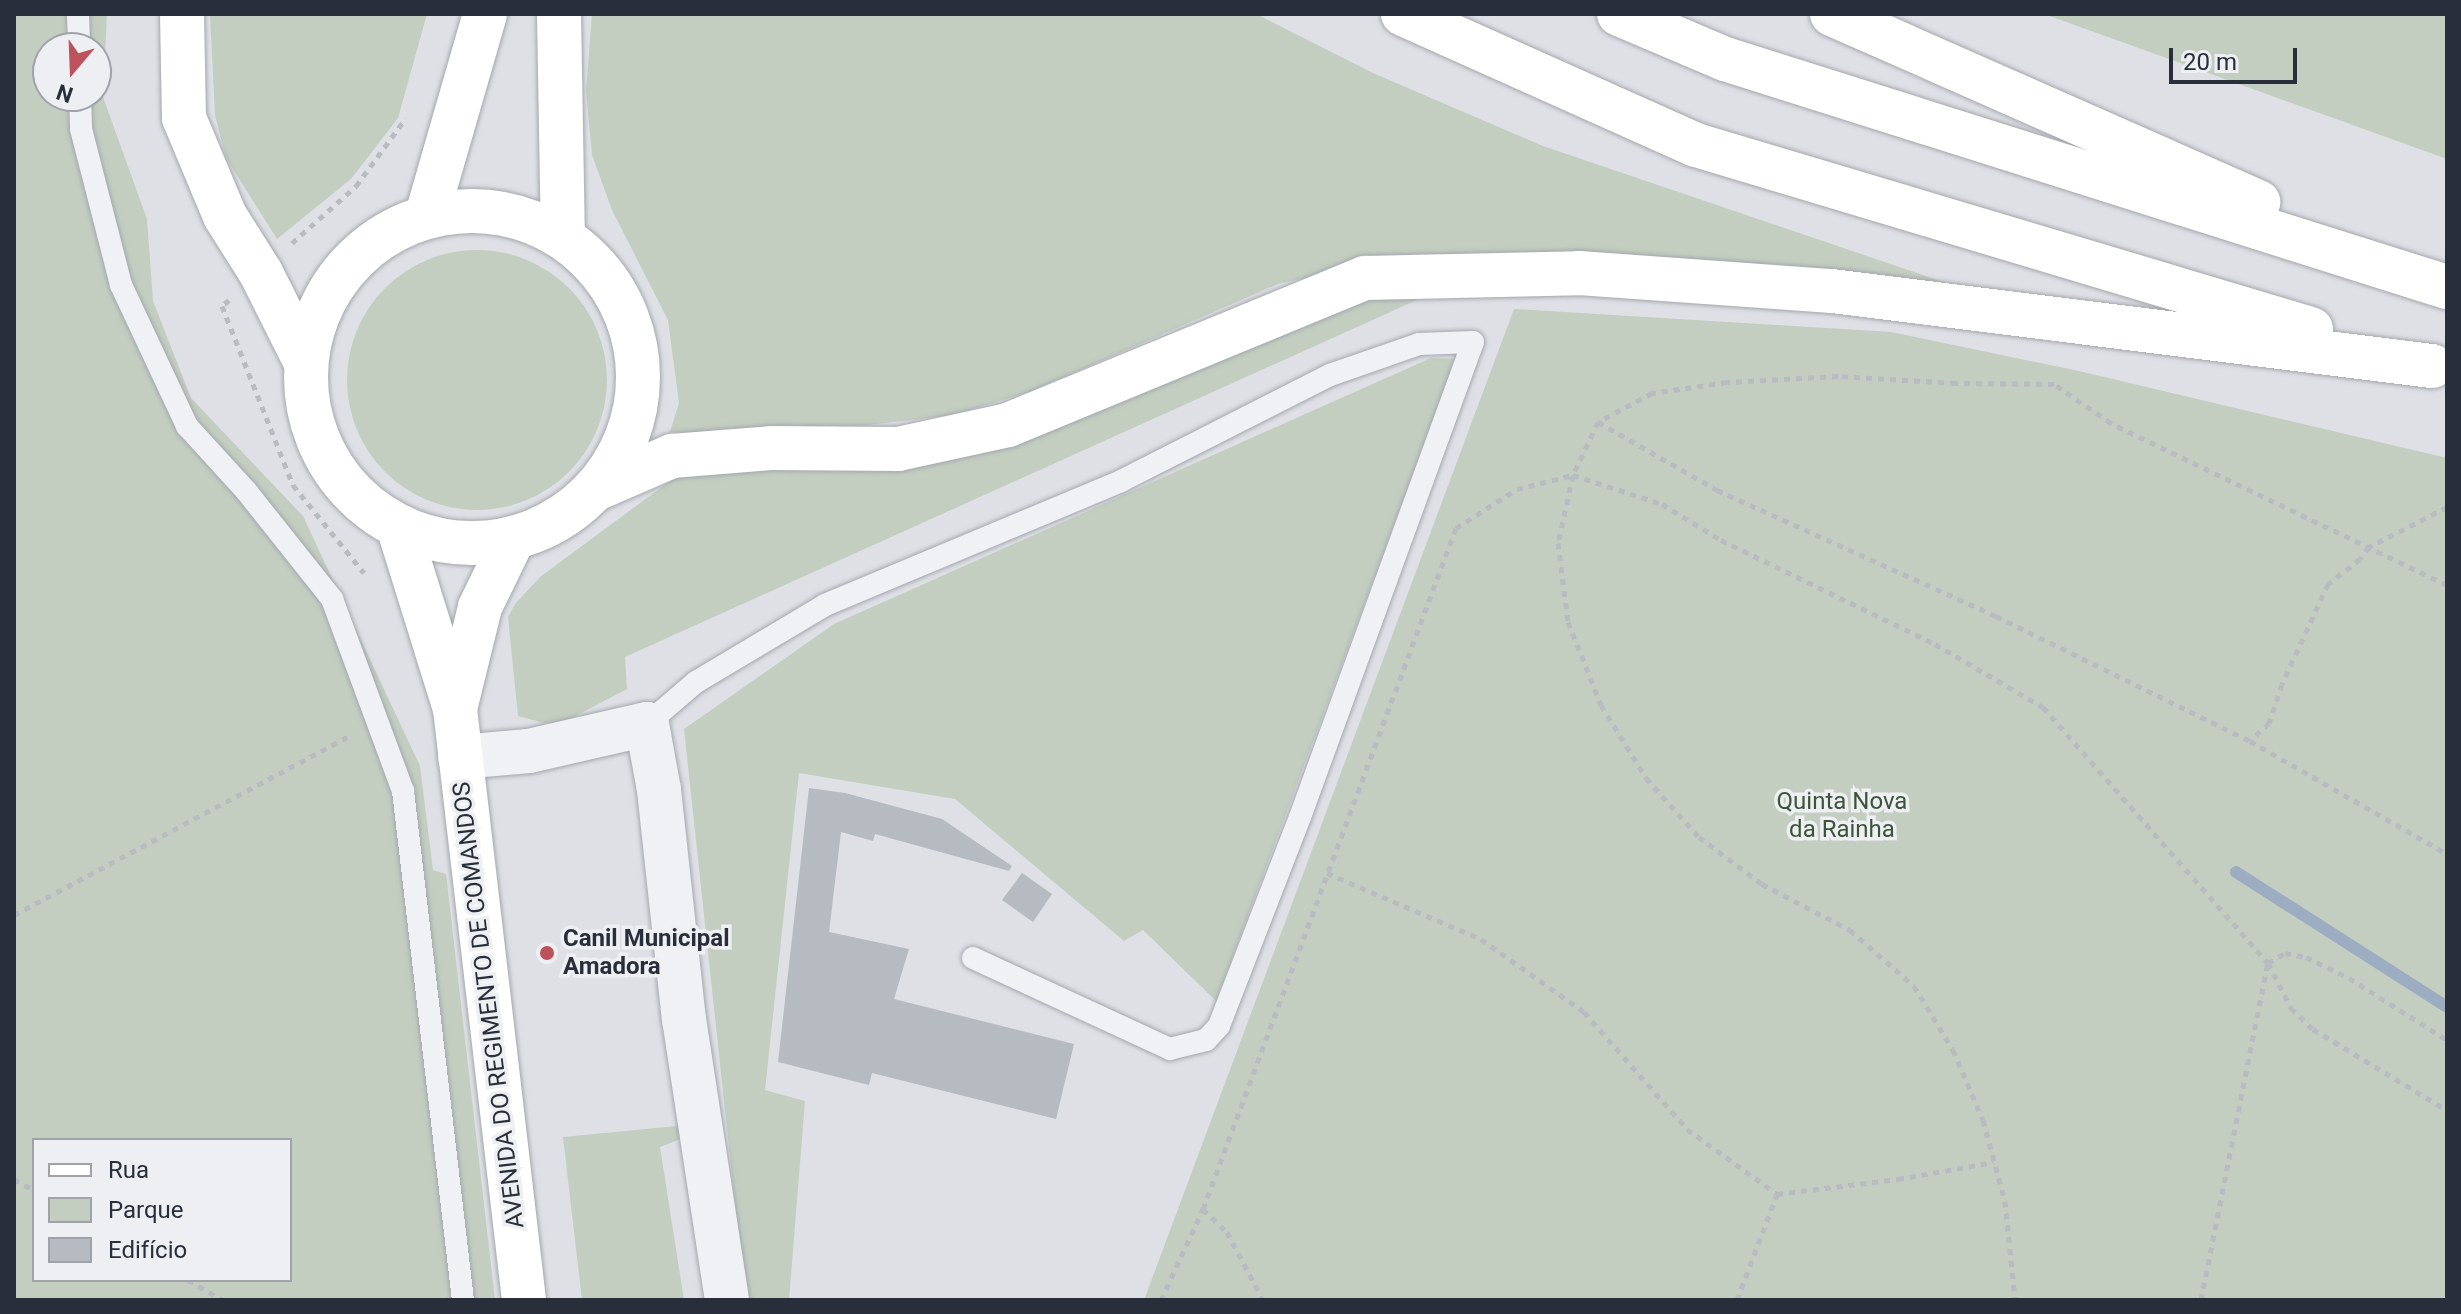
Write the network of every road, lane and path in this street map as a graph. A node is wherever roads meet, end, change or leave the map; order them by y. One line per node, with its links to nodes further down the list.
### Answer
1 (182, 14): 11 (main road)
2 (485, 14): 8 (main road)
3 (559, 14): 9 (main road)
4 (1403, 14): 12 (main road)
5 (1619, 14): 10 (main road)
6 (1832, 14): 10 (main road)
7 (80, 112): 22 (lane)
8 (427, 215): 9 (main road); 11 (main road)
9 (563, 236): 15 (main road)
10 (2447, 286)
11 (305, 361): 17 (main road)
12 (2440, 368): 15 (main road)
13 (1598, 422): 14 (path); 19 (path); 24 (path)
14 (1573, 475): 27 (path); 30 (path); 33 (path)
15 (598, 488): 18 (main road)
16 (2447, 507): 19 (path)
17 (398, 526): 18 (main road); 21 (main road, AVENIDA DO REGIMENTO DE COMANDOS)
18 (513, 539): 21 (main road, AVENIDA DO REGIMENTO DE COMANDOS)
19 (2369, 547): 20 (path); 24 (path)
20 (2447, 585)
21 (455, 709): 25 (main road, AVENIDA DO REGIMENTO DE COMANDOS)
22 (378, 721): 28 (path); 40 (lane)
23 (647, 724): 25 (street); 29 (lane); 42 (street)
24 (2250, 741): 26 (path)
25 (460, 757): 41 (main road, AVENIDA DO REGIMENTO DE COMANDOS)
26 (2447, 854)
27 (1327, 873): 36 (path); 37 (path)
28 (14, 915)
29 (973, 958)
30 (2268, 963): 31 (path); 32 (path); 47 (path)
31 (2447, 1040)
32 (2447, 1110)
33 (1994, 1162): 36 (path); 46 (path)
34 (14, 1179): 35 (path)
35 (32, 1189)
36 (1777, 1194): 45 (path)
37 (1203, 1209): 43 (path); 44 (path)
38 (191, 1282): 39 (path)
39 (222, 1300)
40 (463, 1300)
41 (524, 1300)
42 (727, 1300)
43 (1161, 1300)
44 (1263, 1300)
45 (1737, 1300)
46 (2015, 1300)
47 (2201, 1300)

